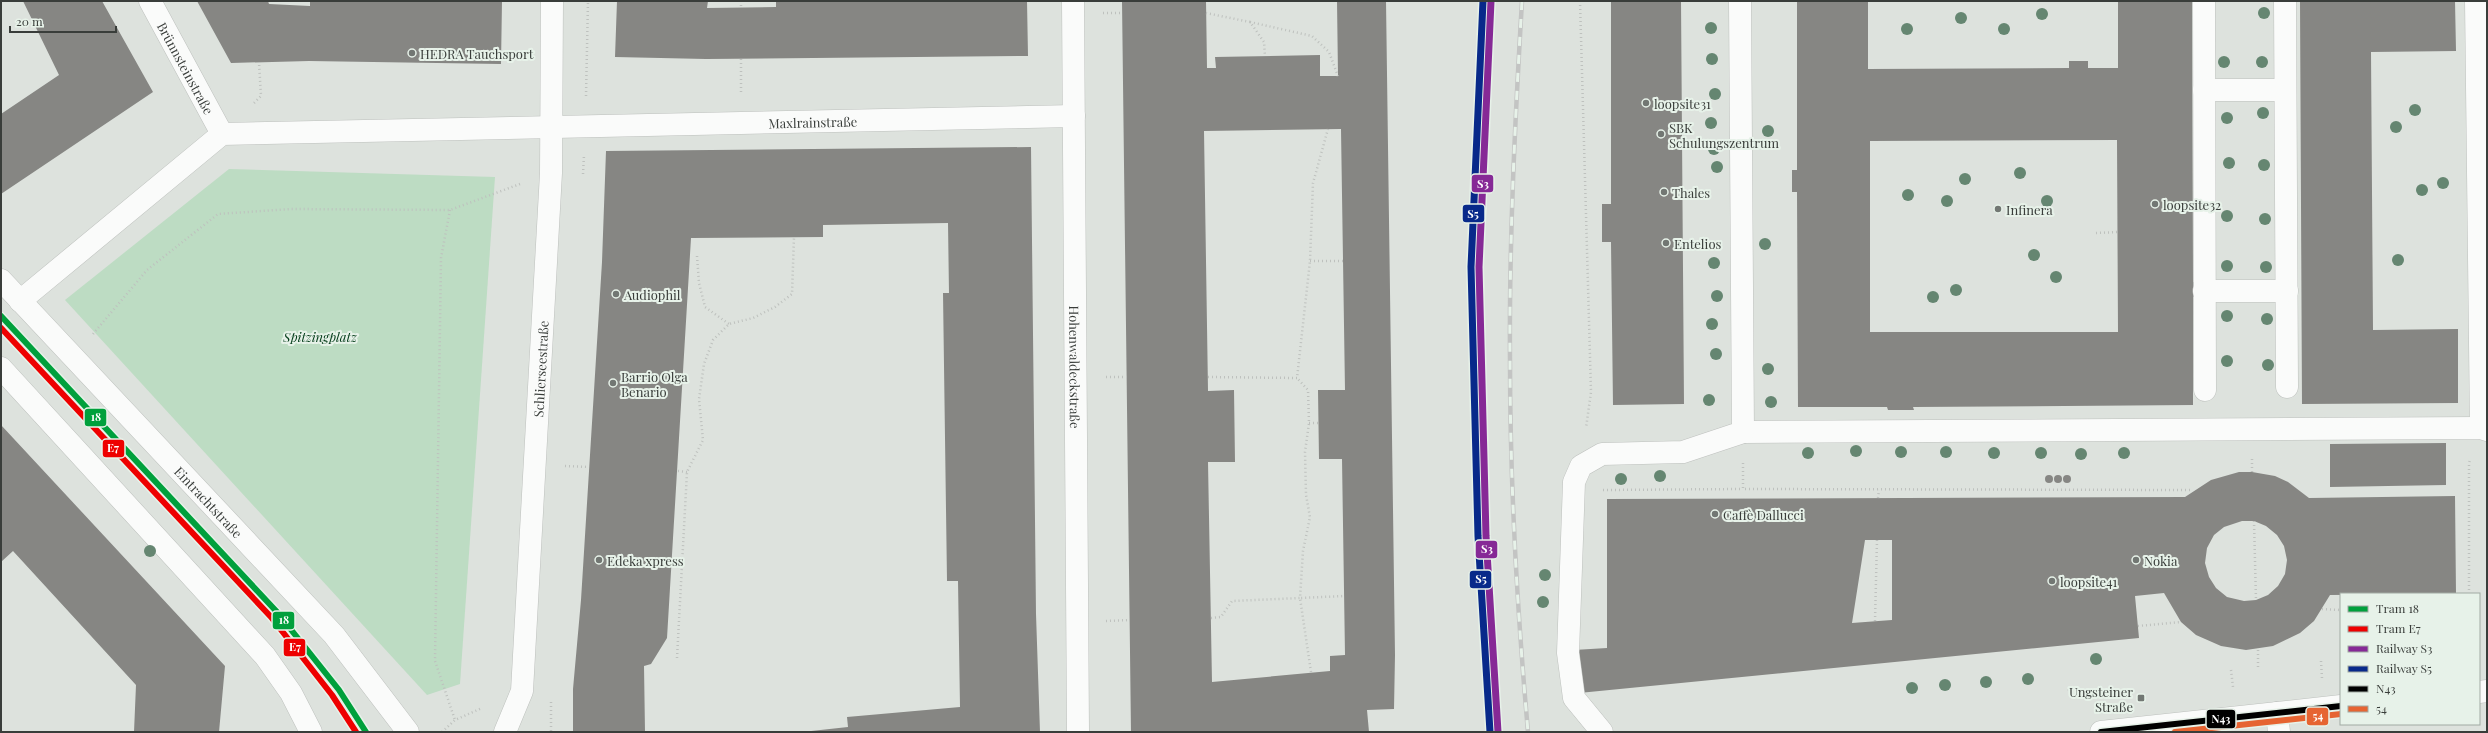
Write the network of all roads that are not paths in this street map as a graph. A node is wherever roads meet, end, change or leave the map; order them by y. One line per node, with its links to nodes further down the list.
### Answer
1 (150, 1): 12 (street, Brünnsteinstraße)
2 (552, 1): 11 (street, Schlierseestraße)
3 (1073, 1): 10 (street, Hohenwaldeckstraße)
4 (1740, 1): 21 (street)
5 (2204, 1): 8 (street)
6 (2285, 1): 9 (street)
7 (2476, 1): 20 (street)
8 (2204, 90): 9 (street); 14 (street)
9 (2285, 90): 15 (street)
10 (1074, 116): 11 (street, Maxlrainstraße); 27 (street, Hohenwaldeckstraße)
11 (551, 127): 12 (street); 26 (street, Schlierseestraße)
12 (222, 134): 16 (street)
13 (1, 280): 16 (street, Eintrachtstraße)
14 (2204, 291): 15 (street); 19 (street)
15 (2287, 291): 18 (street)
16 (20, 301): 25 (street, Eintrachtstraße)
17 (1, 368): 24 (street)
18 (2287, 387)
19 (2205, 390)
20 (2484, 429): 21 (street)
21 (1743, 432): 28 (street)
22 (2340, 706): 23 (street)
23 (2278, 723): 29 (street)
24 (311, 732)
25 (408, 732)
26 (505, 732)
27 (1078, 732)
28 (1602, 732)
29 (2101, 732)

